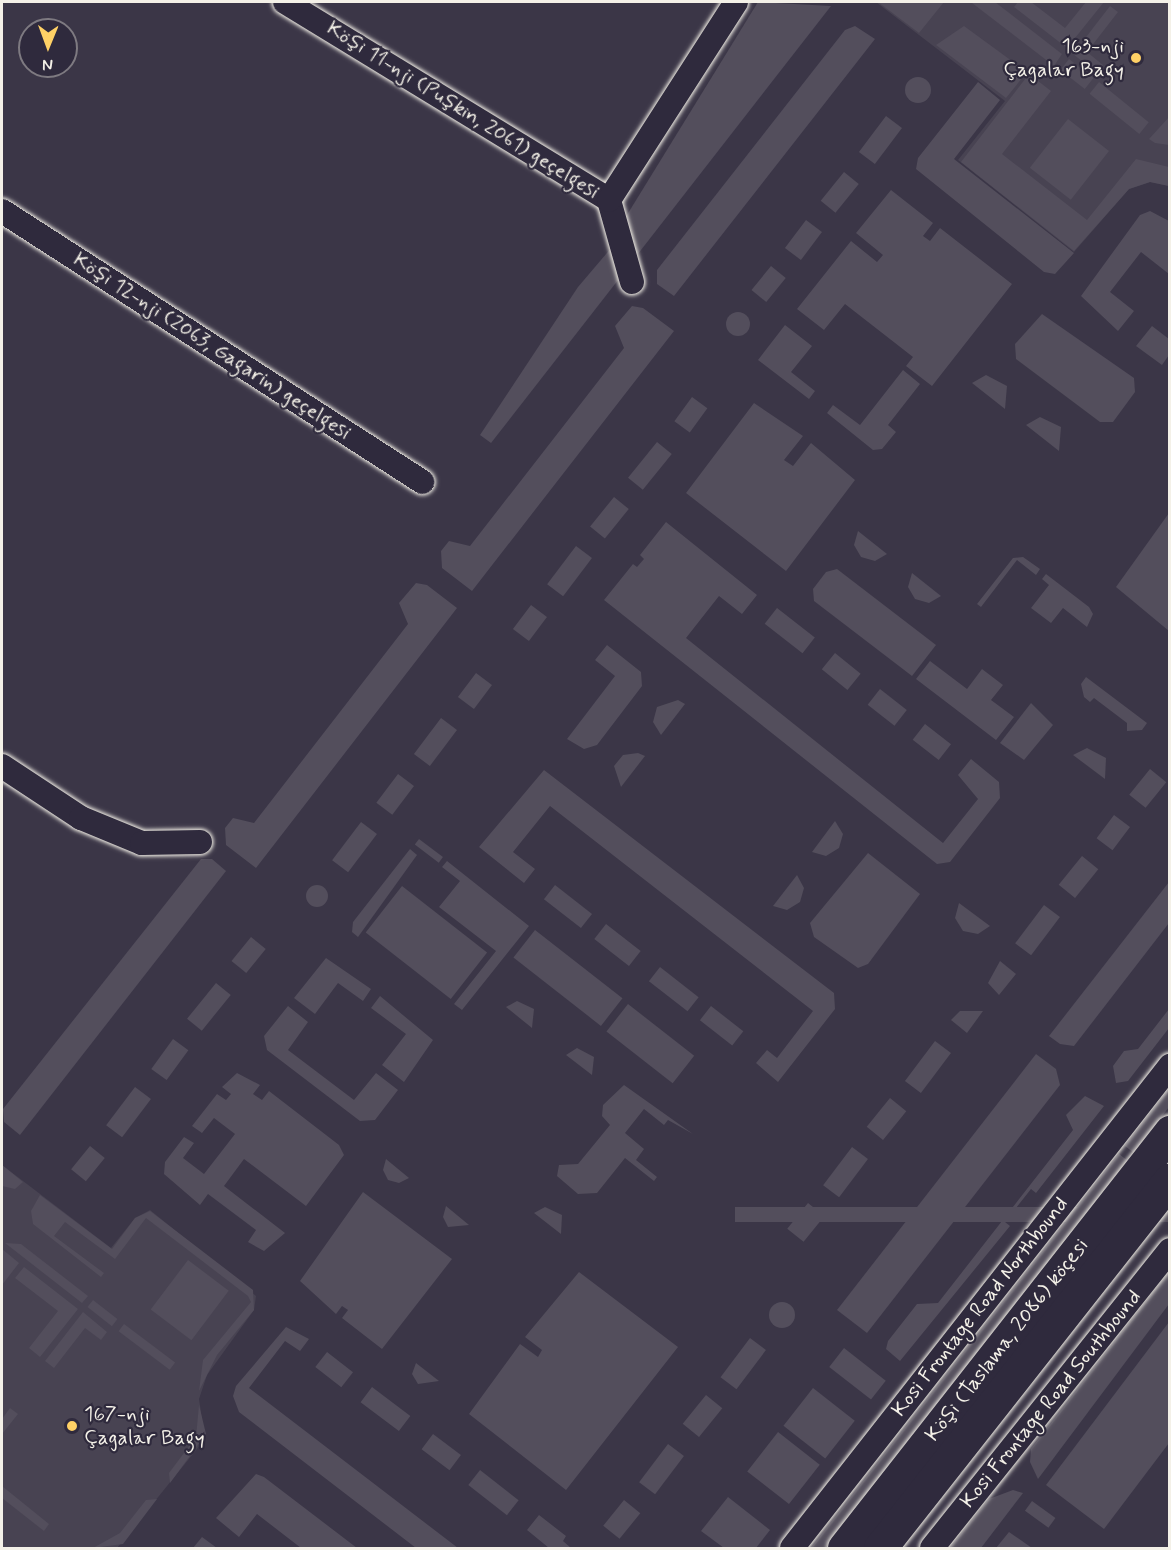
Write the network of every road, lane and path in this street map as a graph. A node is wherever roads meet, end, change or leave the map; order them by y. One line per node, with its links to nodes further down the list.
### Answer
1 (285, 2): 3 (street, Köşi 11-nji (Puşkin, 2061) geçelgesi)
2 (736, 2): 3 (street)
3 (609, 200): 5 (street)
4 (2, 211): 6 (street, Köşi 12-nji (2063, Gagarin) geçelgesi)
5 (632, 282)
6 (422, 482)
7 (2, 766): 8 (street)
8 (200, 842)
9 (1170, 1066): 13 (street, Kosi Frontage Road Northbound)
10 (1170, 1132): 14 (main road, Köşi (Taslama, 2086) köçesi)
11 (1170, 1179): 15 (main road, Köşi (Taslama, 2086) köçesi)
12 (1170, 1250): 16 (street, Kosi Frontage Road Southbound)
13 (792, 1548)
14 (844, 1548)
15 (880, 1548)
16 (932, 1548)

